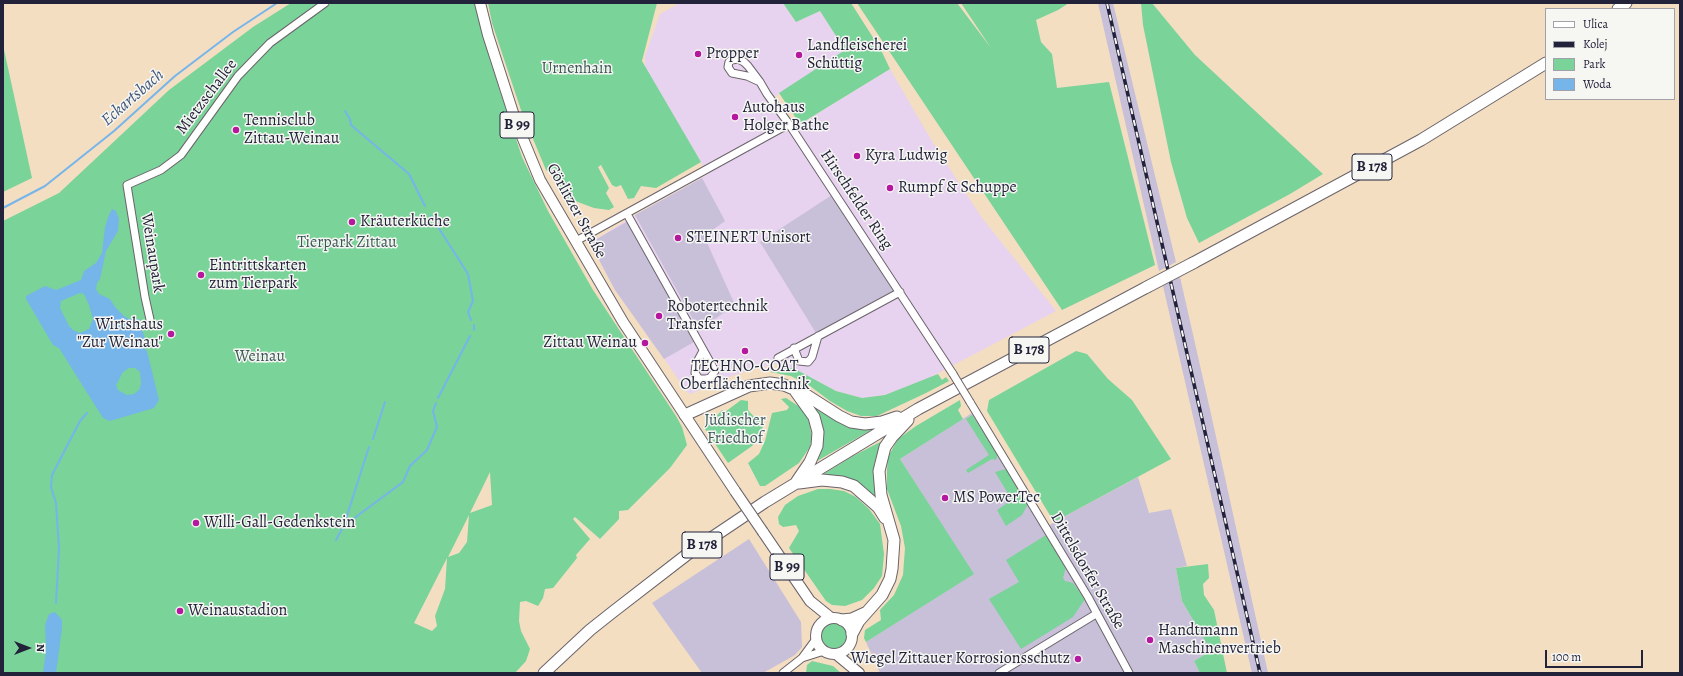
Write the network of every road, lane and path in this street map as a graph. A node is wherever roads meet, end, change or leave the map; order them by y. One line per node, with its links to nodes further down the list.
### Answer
1 (324, 3): 6 (street, Mietzschallee)
2 (480, 3): 8 (main road, Görlitzer Straße / B 99)
3 (1545, 64): 17 (highway, B 178, bridge)
4 (760, 82): 5 (street, Hirschfelder Ring)
5 (789, 124): 7 (street); 9 (street, Hirschfelder Ring)
6 (127, 186): 10 (street, Weinaupark)
7 (627, 214): 8 (street); 13 (street)
8 (576, 242): 18 (main road, Görlitzer Straße / B 99)
9 (900, 292): 11 (street); 15 (street, Hirschfelder Ring)
10 (151, 324)
11 (818, 336): 12 (street); 12 (street)
12 (794, 348): 14 (street)
13 (703, 351)
14 (778, 358)
15 (953, 374): 23 (street, Dittelsdorfer Straße, bridge)
16 (795, 390): 17 (highway); 18 (highway); 19 (highway)
17 (918, 409): 19 (highway, B 178); 20 (highway)
18 (685, 415): 21 (main road, B 99, bridge)
19 (795, 484): 20 (highway); 34 (highway, B 178)
20 (890, 525): 22 (highway)
21 (810, 601): 24 (main road, B 99); 26 (main road, B 99)
22 (866, 613): 25 (highway); 27 (highway)
23 (1096, 614): 38 (street); 39 (street, Dittelsdorfer Straße)
24 (831, 618): 25 (main road); 26 (main road)
25 (842, 620): 27 (main road)
26 (819, 626): 28 (main road)
27 (852, 634): 29 (main road)
28 (816, 638): 30 (main road); 32 (street)
29 (849, 646): 31 (main road); 37 (main road)
30 (824, 651): 31 (main road); 32 (street)
31 (836, 654): 37 (main road)
32 (802, 658): 33 (street)
33 (792, 666): 35 (street); 36 (street)
34 (544, 673)
35 (783, 673)
36 (797, 673)
37 (859, 673)
38 (999, 673)
39 (1130, 673)

